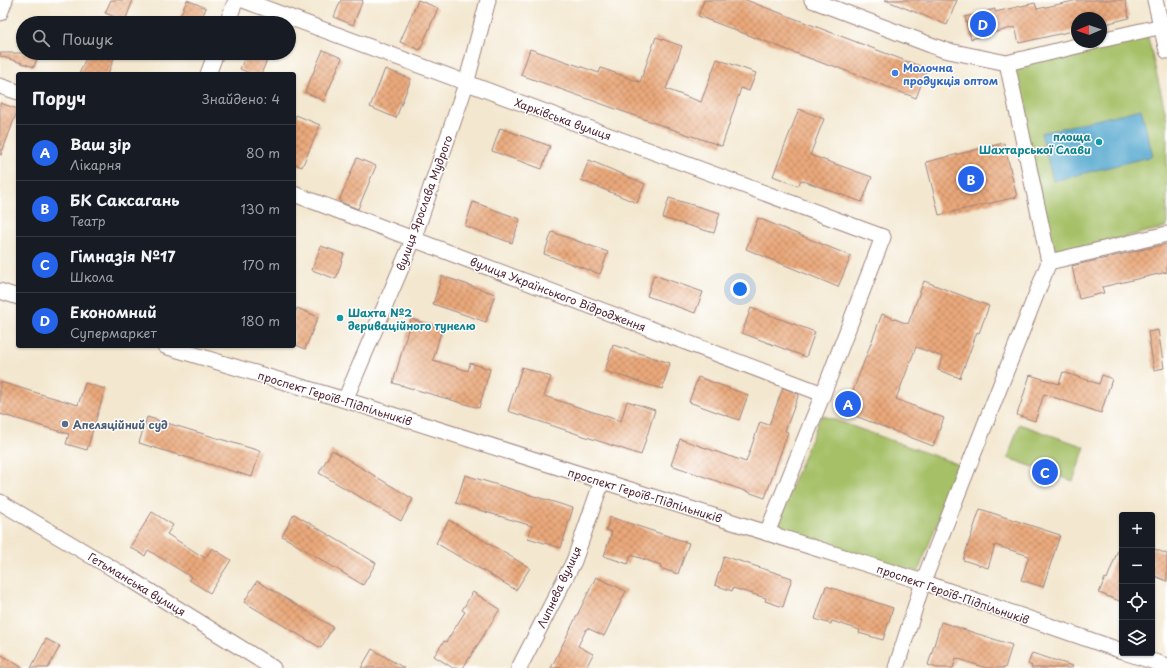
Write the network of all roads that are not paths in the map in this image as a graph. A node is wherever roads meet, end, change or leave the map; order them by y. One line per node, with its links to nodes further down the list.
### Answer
1 (5, 0): 7 (street)
2 (236, 0): 8 (street)
3 (243, 0): 9 (street, Харківська вулиця)
4 (488, 0): 18 (street, вулиця Ярослава Мудрого)
5 (812, 0): 16 (street)
6 (1155, 0): 11 (street)
7 (0, 13)
8 (230, 16)
9 (285, 16)
10 (296, 20): 18 (street, Харківська вулиця)
11 (1164, 25): 12 (street); 14 (street)
12 (1107, 39)
13 (1071, 47): 16 (street)
14 (1167, 51)
15 (213, 60): 17 (street)
16 (1007, 63): 24 (street)
17 (209, 72)
18 (466, 84): 23 (street, вулиця Ярослава Мудрого); 28 (street, Харківська вулиця)
19 (0, 86): 20 (street)
20 (16, 91)
21 (296, 195): 23 (street, вулиця Українського Відродження)
22 (1167, 234): 24 (street)
23 (413, 240): 28 (street, вулиця Українського Відродження); 29 (street, вулиця Ярослава Мудрого)
24 (1049, 262): 33 (street)
25 (0, 291): 26 (street)
26 (16, 296)
27 (172, 348): 29 (street, проспект Героїв-Підпільників)
28 (823, 394): 32 (street)
29 (345, 400): 30 (street, проспект Героїв-Підпільників)
30 (602, 481): 32 (street, проспект Героїв-Підпільників); 38 (street, Липнева вулиця)
31 (0, 502): 37 (street, Гетьманська вулиця)
32 (767, 533): 33 (street, проспект Героїв-Підпільників)
33 (923, 582): 34 (street, проспект Героїв-Підпільників); 39 (street)
34 (1119, 650)
35 (1136, 656): 36 (street)
36 (1167, 666)
37 (273, 668)
38 (519, 668)
39 (896, 668)

